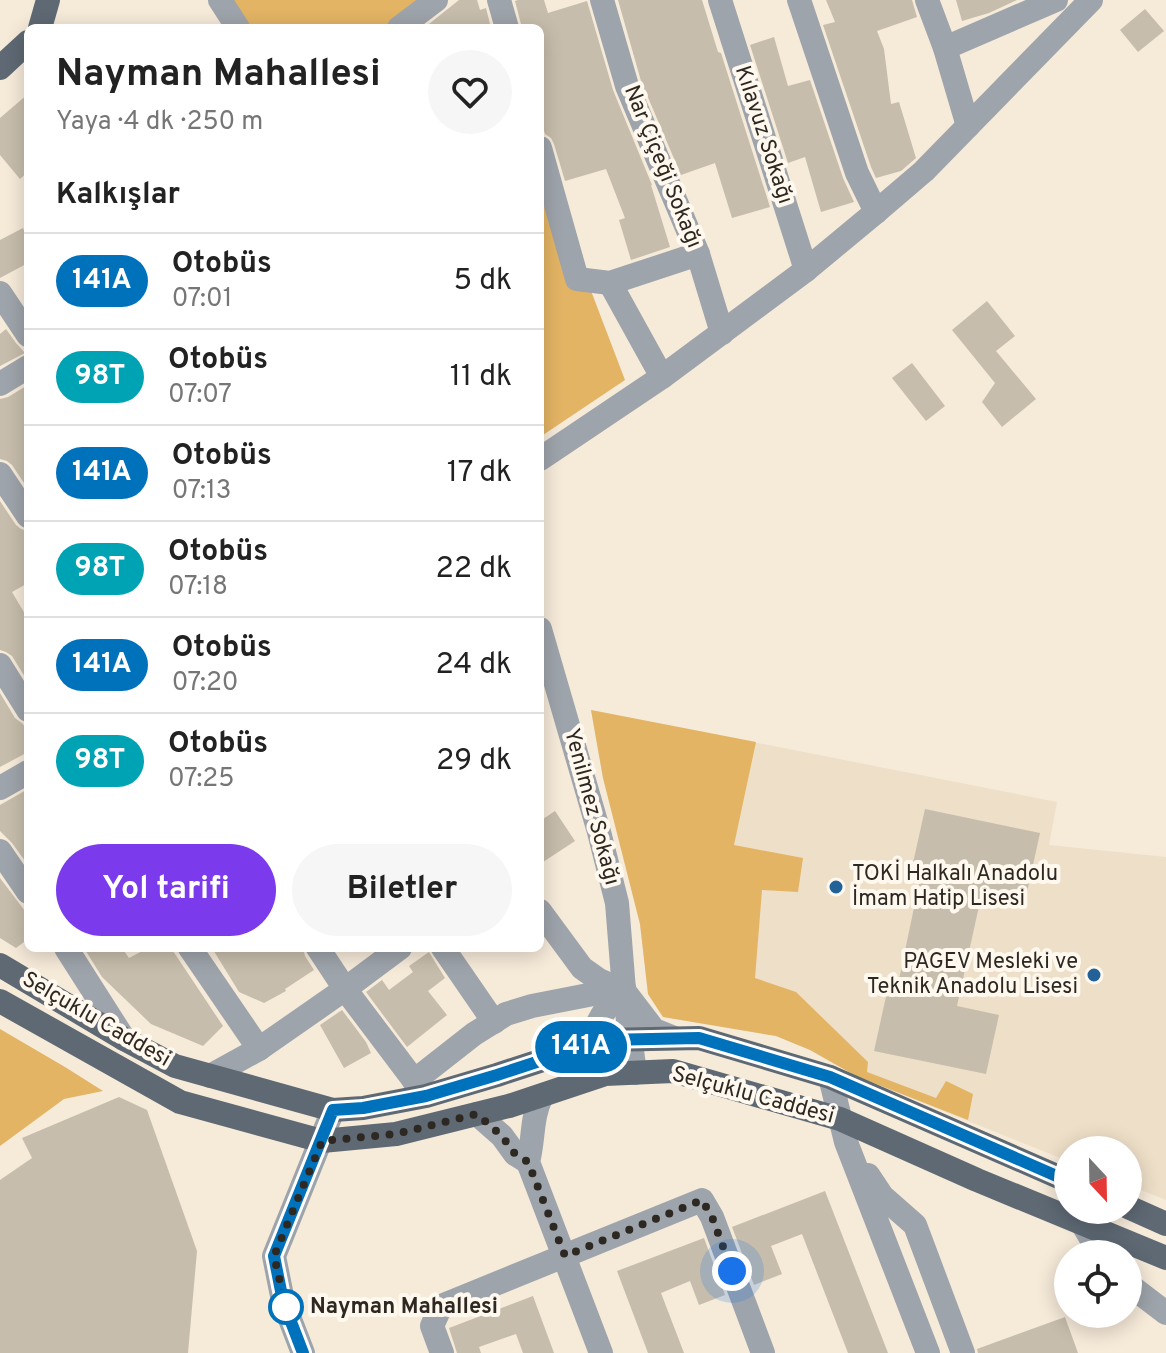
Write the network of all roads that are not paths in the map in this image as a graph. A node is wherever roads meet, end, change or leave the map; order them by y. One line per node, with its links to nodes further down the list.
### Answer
1 (48, 0): 11 (main road)
2 (220, 0): 12 (street)
3 (436, 0): 13 (street)
4 (499, 0): 14 (street)
5 (602, 0): 21 (street, Nar Çiçeği Sokağı)
6 (720, 0): 22 (street, Kılavuz Sokağı)
7 (799, 0): 20 (street)
8 (927, 0): 16 (street)
9 (1056, 0): 16 (street)
10 (1080, 3): 18 (street)
11 (41, 24)
12 (235, 24)
13 (404, 24)
14 (506, 24)
15 (24, 46): 17 (main road)
16 (945, 48): 18 (street)
17 (0, 68)
18 (968, 126): 20 (street)
19 (544, 162): 23 (street)
20 (876, 212): 22 (street)
21 (698, 254): 23 (street); 26 (street, Nar Çiçeği Sokağı)
22 (806, 270): 26 (street)
23 (610, 283): 28 (street)
24 (0, 293): 25 (street)
25 (14, 314)
26 (722, 333): 28 (street)
27 (24, 369): 29 (street)
28 (662, 377): 30 (street)
29 (0, 384)
30 (544, 456)
31 (0, 474): 32 (street)
32 (24, 510)
33 (544, 643): 48 (street, Yenilmez Sokağı)
34 (0, 665): 35 (street)
35 (24, 704)
36 (24, 774): 37 (street)
37 (0, 788)
38 (0, 851): 39 (street)
39 (24, 886)
40 (544, 916): 48 (street)
41 (69, 952): 52 (street)
42 (193, 952): 55 (street)
43 (321, 952): 47 (street)
44 (395, 952): 47 (street)
45 (446, 952): 50 (street)
46 (0, 965): 52 (main road, Selçuklu Caddesi)
47 (345, 989): 55 (street); 59 (street)
48 (622, 989): 50 (street); 51 (street); 53 (street, Yenilmez Sokağı); 54 (street)
49 (0, 1001): 64 (main road, Selçuklu Caddesi)
50 (494, 1022): 59 (street)
51 (674, 1038): 53 (main road, Selçuklu Caddesi); 58 (main road, Selçuklu Caddesi)
52 (124, 1039): 57 (main road, Selçuklu Caddesi)
53 (630, 1039): 54 (main road, Selçuklu Caddesi); 56 (street, Yenilmez Sokağı)
54 (588, 1045): 59 (main road, Selçuklu Caddesi)
55 (259, 1049): 57 (street)
56 (635, 1073): 60 (main road, Selçuklu Caddesi); 63 (main road, Selçuklu Caddesi)
57 (210, 1076): 61 (main road, Selçuklu Caddesi)
58 (830, 1077): 63 (street); 66 (main road, Selçuklu Caddesi)
59 (420, 1088): 61 (main road, Selçuklu Caddesi)
60 (542, 1096): 62 (main road, Selçuklu Caddesi); 65 (street)
61 (333, 1110): 64 (street)
62 (477, 1114): 64 (main road, Selçuklu Caddesi); 65 (street)
63 (843, 1131): 67 (main road, Selçuklu Caddesi); 79 (street); 80 (street)
64 (322, 1141): 75 (street)
65 (528, 1162): 71 (street)
66 (1054, 1175)
67 (1054, 1212)
68 (1142, 1213): 70 (main road)
69 (1084, 1224): 72 (main road, Selçuklu Caddesi)
70 (1166, 1224)
71 (565, 1256): 76 (street); 77 (street); 78 (street)
72 (1166, 1258)
73 (1142, 1295): 74 (street)
74 (1166, 1313)
75 (303, 1353)
76 (442, 1353)
77 (601, 1353)
78 (763, 1353)
79 (928, 1353)
80 (963, 1353)

